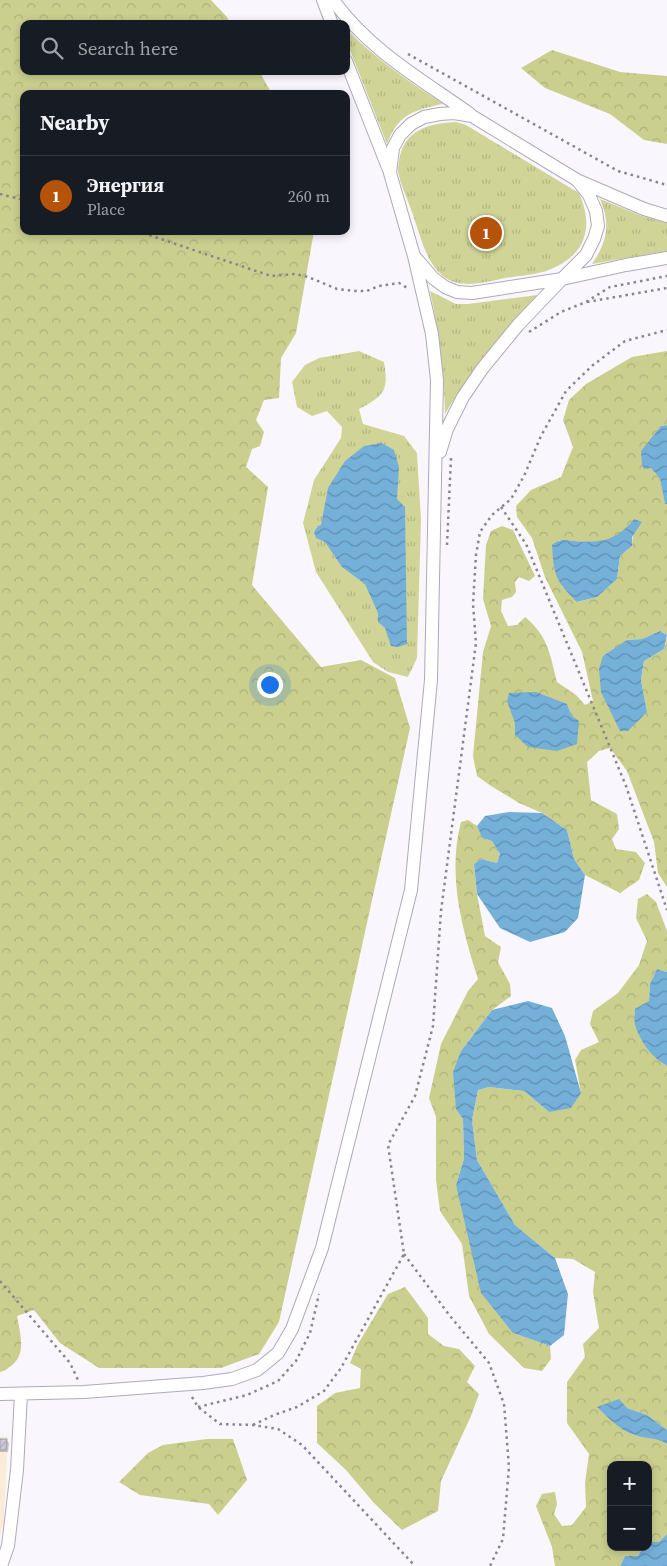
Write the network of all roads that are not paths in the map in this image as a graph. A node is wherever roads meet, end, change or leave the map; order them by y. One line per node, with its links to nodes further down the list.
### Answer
1 (323, 0): 3 (street)
2 (333, 0): 4 (street)
3 (330, 20)
4 (349, 20)
5 (350, 21): 7 (street)
6 (350, 71): 8 (street)
7 (472, 116): 8 (street); 9 (street)
8 (390, 173): 11 (street)
9 (577, 180): 10 (street); 13 (street)
10 (667, 216)
11 (414, 256): 13 (street); 14 (street)
12 (667, 258): 13 (street)
13 (562, 279): 14 (street)
14 (436, 464): 16 (street)
15 (0, 1394): 16 (street)
16 (21, 1394): 17 (street)
17 (1, 1566)

